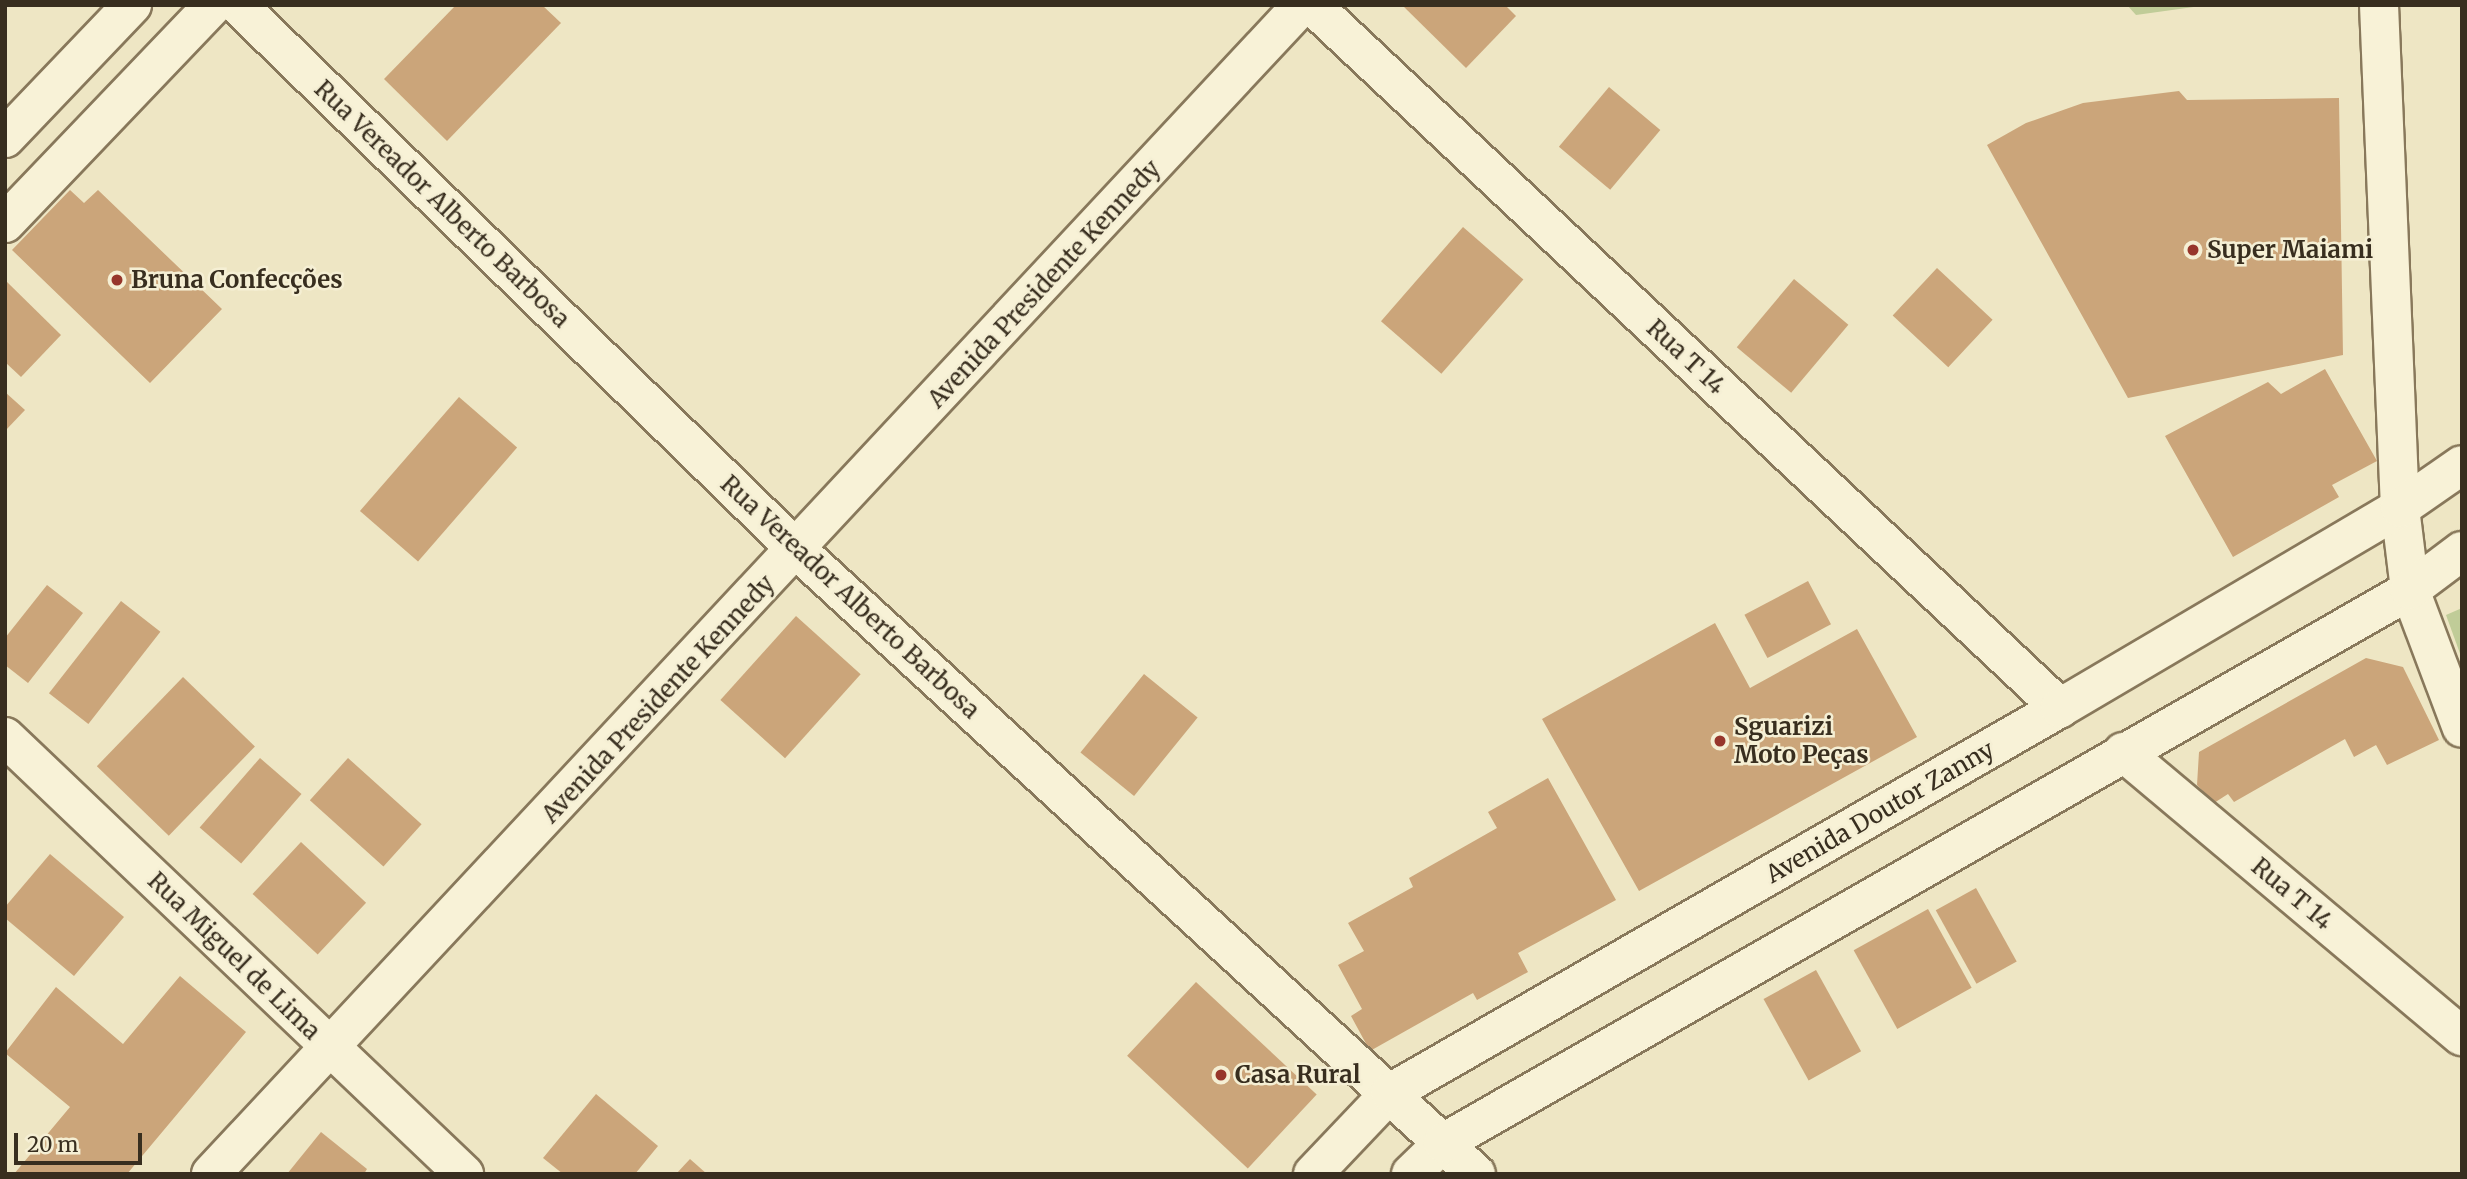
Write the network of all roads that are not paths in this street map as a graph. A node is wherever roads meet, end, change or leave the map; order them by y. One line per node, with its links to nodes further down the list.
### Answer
1 (132, 5): 7 (street)
2 (213, 5): 8 (street)
3 (239, 5): 11 (street, Rua Vereador Alberto Barbosa)
4 (1302, 5): 11 (street, Avenida Presidente Kennedy)
5 (1312, 5): 14 (street, Rua T 14)
6 (2379, 5): 10 (street)
7 (5, 138)
8 (5, 223)
9 (2462, 465): 10 (street, Avenida Doutor Zanny)
10 (2400, 508): 13 (street); 14 (street, Avenida Doutor Zanny)
11 (796, 550): 19 (street, Avenida Presidente Kennedy); 20 (street, Rua Vereador Alberto Barbosa)
12 (2462, 551): 13 (street)
13 (2410, 590): 15 (street); 17 (street)
14 (2060, 708): 20 (street, Avenida Doutor Zanny)
15 (2462, 729)
16 (5, 737): 19 (street, Rua Miguel de Lima)
17 (2123, 752): 18 (street, Rua T 14); 21 (street)
18 (2462, 1036)
19 (330, 1049): 22 (street, Avenida Presidente Kennedy); 23 (street, Rua Miguel de Lima)
20 (1390, 1093): 21 (street, Rua Vereador Alberto Barbosa); 24 (street, Avenida Doutor Zanny)
21 (1443, 1143): 25 (street); 26 (street, Rua Vereador Alberto Barbosa)
22 (211, 1174)
23 (464, 1174)
24 (1313, 1174)
25 (1411, 1174)
26 (1476, 1174)

